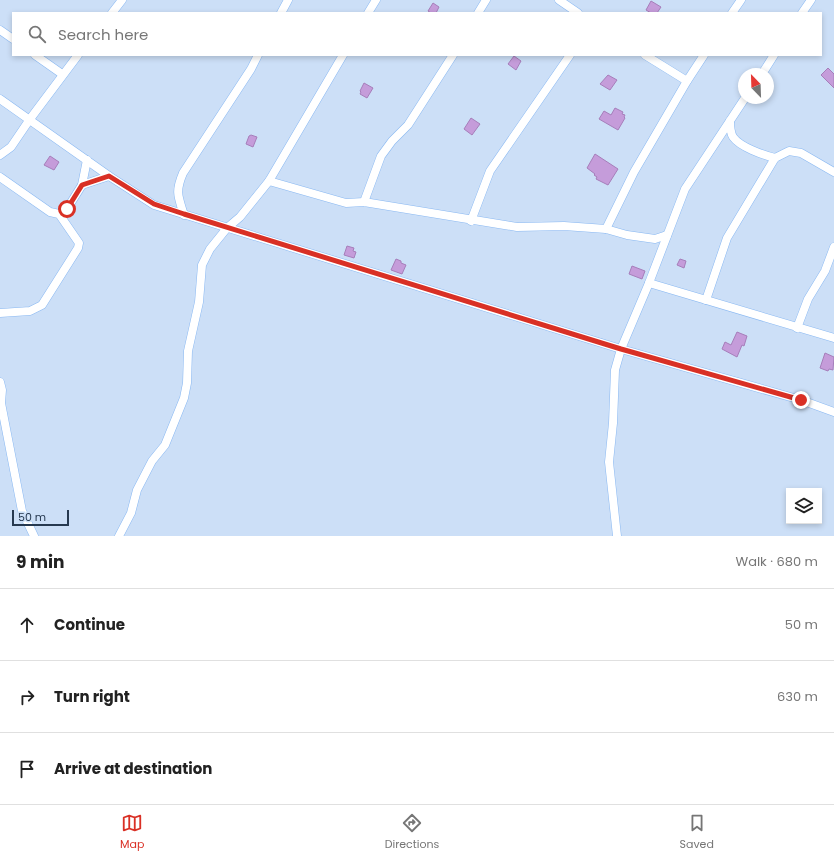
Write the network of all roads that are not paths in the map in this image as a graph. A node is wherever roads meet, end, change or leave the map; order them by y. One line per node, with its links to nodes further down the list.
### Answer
1 (122, 0): 8 (street)
2 (288, 0): 9 (street)
3 (376, 0): 10 (street)
4 (486, 0): 11 (street)
5 (559, 0): 12 (street)
6 (741, 0): 13 (street)
7 (811, 0): 14 (street)
8 (113, 12)
9 (282, 12)
10 (369, 12)
11 (479, 12)
12 (577, 12)
13 (733, 12)
14 (803, 12)
15 (0, 30): 16 (street)
16 (12, 38)
17 (36, 56): 27 (street)
18 (77, 56): 27 (street)
19 (258, 56): 45 (street)
20 (342, 56): 41 (street)
21 (452, 56): 43 (street)
22 (569, 56): 46 (street)
23 (647, 56): 28 (street)
24 (703, 56): 28 (street)
25 (773, 56): 26 (street)
26 (766, 68)
27 (62, 74): 31 (street)
28 (687, 81): 48 (street)
29 (0, 99): 31 (street)
30 (741, 104): 32 (street)
31 (30, 119): 35 (street); 37 (street)
32 (730, 121): 33 (street); 34 (street)
33 (733, 136): 34 (street); 36 (street)
34 (713, 146): 49 (street)
35 (0, 155)
36 (775, 158): 38 (street); 52 (street)
37 (87, 160): 39 (street); 42 (street)
38 (834, 172)
39 (109, 176): 42 (street); 45 (street)
40 (0, 177): 44 (street)
41 (269, 181): 43 (street); 47 (street)
42 (82, 185): 44 (street)
43 (364, 202): 46 (street)
44 (59, 214): 53 (street)
45 (184, 214): 47 (street)
46 (471, 221): 48 (street)
47 (227, 228): 56 (street); 60 (street)
48 (606, 229): 49 (street)
49 (667, 235): 51 (street)
50 (834, 247): 54 (street)
51 (649, 283): 52 (street); 56 (street)
52 (706, 300): 54 (street)
53 (0, 313)
54 (797, 328): 55 (street)
55 (834, 338)
56 (621, 349): 58 (street); 61 (street)
57 (0, 382): 59 (street)
58 (834, 412)
59 (34, 536)
60 (119, 536)
61 (617, 536)

